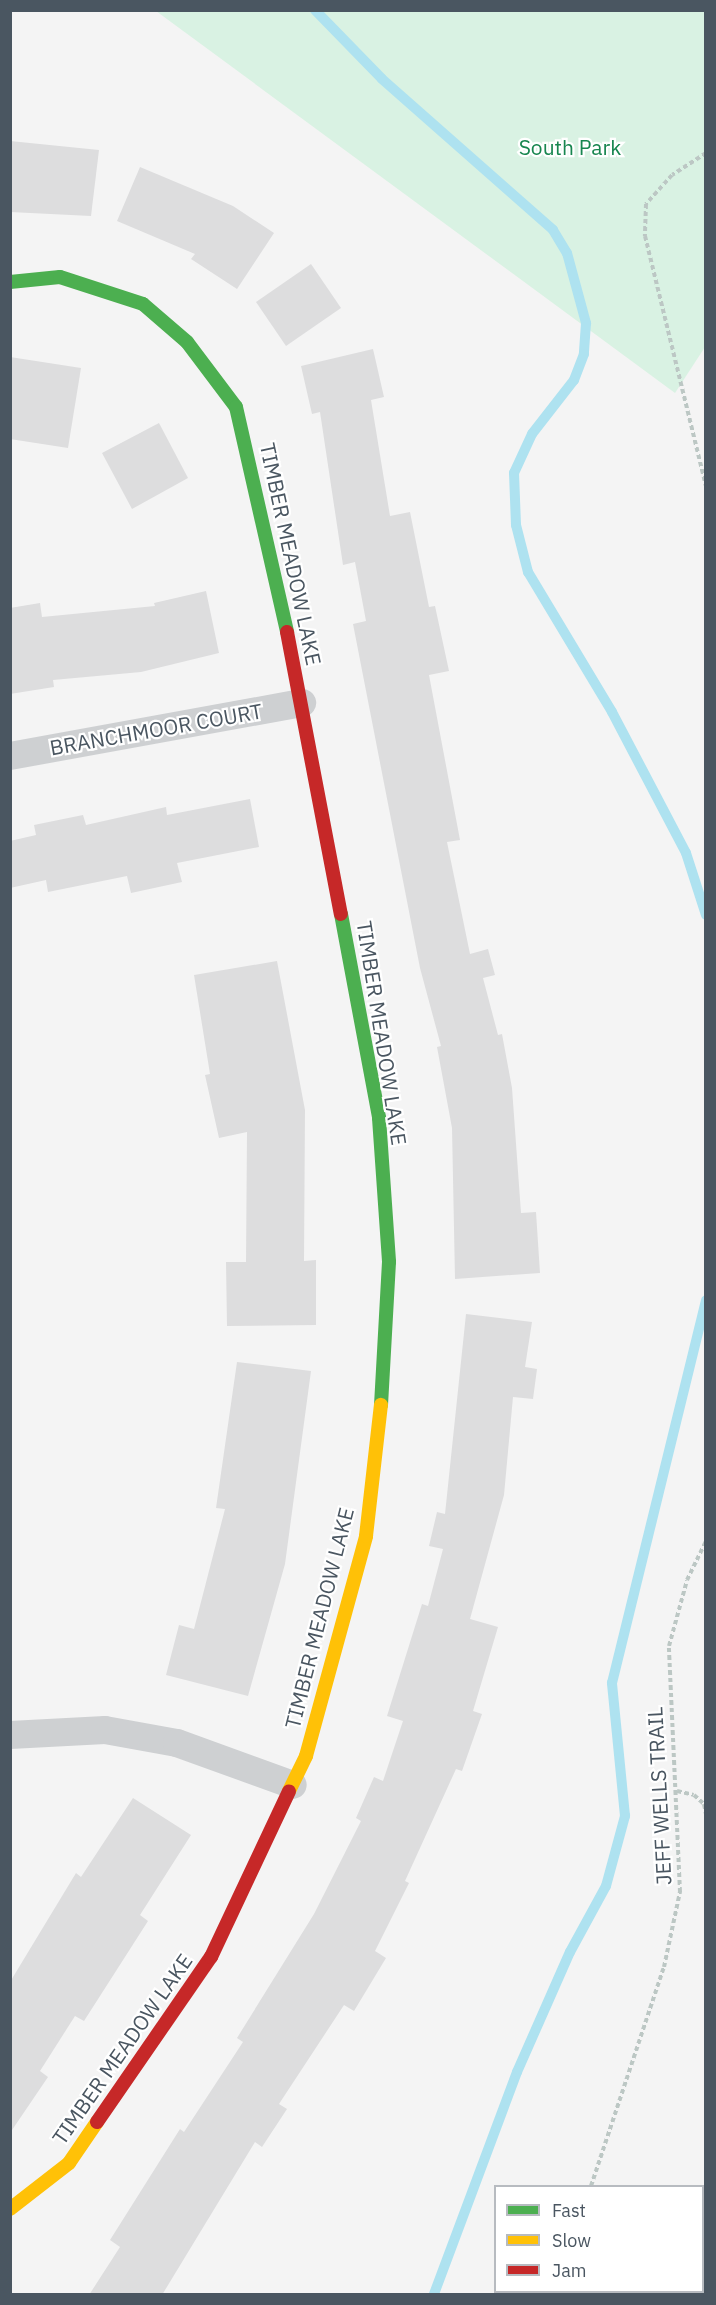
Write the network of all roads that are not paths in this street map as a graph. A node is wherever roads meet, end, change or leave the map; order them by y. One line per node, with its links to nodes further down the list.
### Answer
1 (10, 282): 2 (street, TIMBER MEADOW LAKE)
2 (302, 703): 3 (street, BRANCHMOOR COURT); 5 (street, TIMBER MEADOW LAKE)
3 (10, 756)
4 (10, 1735): 5 (street)
5 (293, 1785): 6 (street, TIMBER MEADOW LAKE)
6 (10, 2209)

